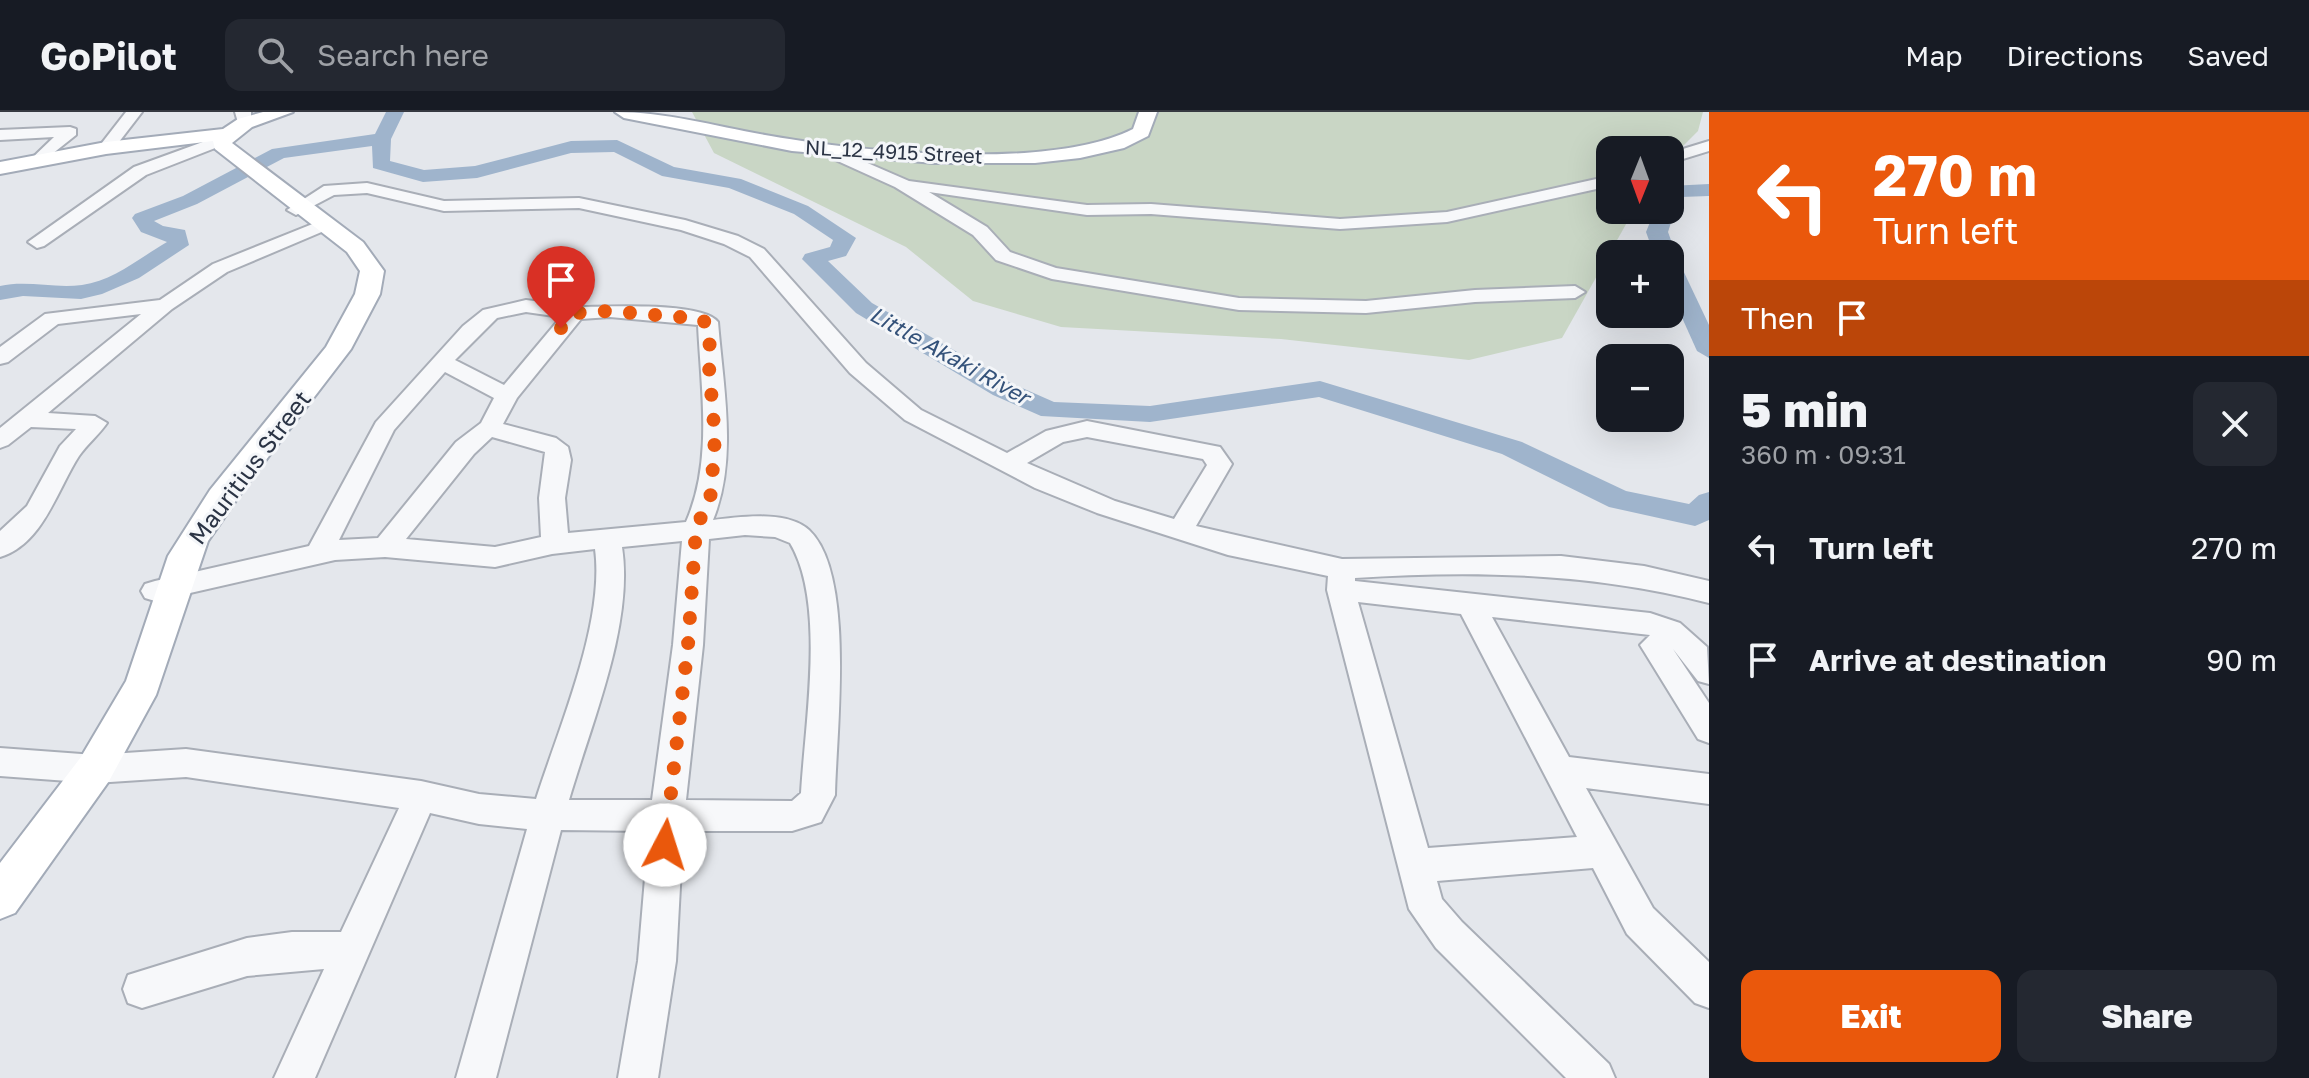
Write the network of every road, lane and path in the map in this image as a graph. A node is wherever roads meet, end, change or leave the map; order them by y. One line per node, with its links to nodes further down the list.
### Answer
1 (134, 112): 13 (street)
2 (271, 112): 8 (main road)
3 (284, 112): 8 (main road)
4 (624, 112): 14 (main road, NL_12_4915 Street)
5 (641, 112): 6 (main road, NL_12_4915 Street)
6 (1145, 112): 14 (main road, NL_12_4915 Street)
7 (29, 116): 9 (street)
8 (243, 118): 11 (main road)
9 (0, 122)
10 (0, 135): 16 (street)
11 (219, 138): 13 (main road); 20 (main road, Mauritius Street); 21 (street)
12 (1709, 146): 15 (street)
13 (106, 148): 16 (main road)
14 (826, 150): 18 (street)
15 (1684, 154)
16 (37, 161): 17 (main road)
17 (3, 171)
18 (901, 183): 19 (street); 22 (street)
19 (1596, 184)
20 (311, 217): 23 (street); 31 (street); 40 (main road, Mauritius Street)
21 (37, 242)
22 (1575, 292)
23 (165, 305): 25 (street); 28 (street)
24 (575, 313): 26 (street); 27 (street); 32 (street)
25 (0, 357)
26 (444, 363): 27 (street); 38 (street)
27 (507, 395): 29 (street)
28 (27, 419): 30 (street); 36 (street)
29 (490, 427): 35 (street); 37 (street)
30 (0, 440)
31 (1007, 464): 33 (street); 33 (street)
32 (696, 529): 34 (street); 52 (street); 52 (street)
33 (1180, 531): 39 (street)
34 (607, 539): 35 (street); 51 (street)
35 (552, 544): 37 (street)
36 (0, 547)
37 (385, 547): 38 (street)
38 (318, 554): 40 (street)
39 (1342, 580): 41 (street); 42 (street); 55 (street)
40 (165, 588): 47 (main road, Mauritius Street)
41 (1709, 592)
42 (1470, 604): 44 (street); 48 (street)
43 (1655, 645): 45 (street)
44 (1709, 672)
45 (1709, 730)
46 (0, 762): 47 (street)
47 (84, 768): 50 (street); 54 (main road, Mauritius Street); 56 (main road, Mauritius Street)
48 (1557, 770): 49 (street); 53 (street)
49 (1709, 789)
50 (421, 796): 51 (street); 57 (street)
51 (548, 815): 52 (street); 61 (street)
52 (667, 816): 62 (street)
53 (1600, 851): 55 (street); 59 (street)
54 (0, 863)
55 (1415, 866): 63 (street)
56 (0, 898)
57 (352, 951): 58 (street); 60 (street)
58 (142, 989)
59 (1709, 989)
60 (294, 1078)
61 (476, 1078)
62 (638, 1078)
63 (1595, 1078)

